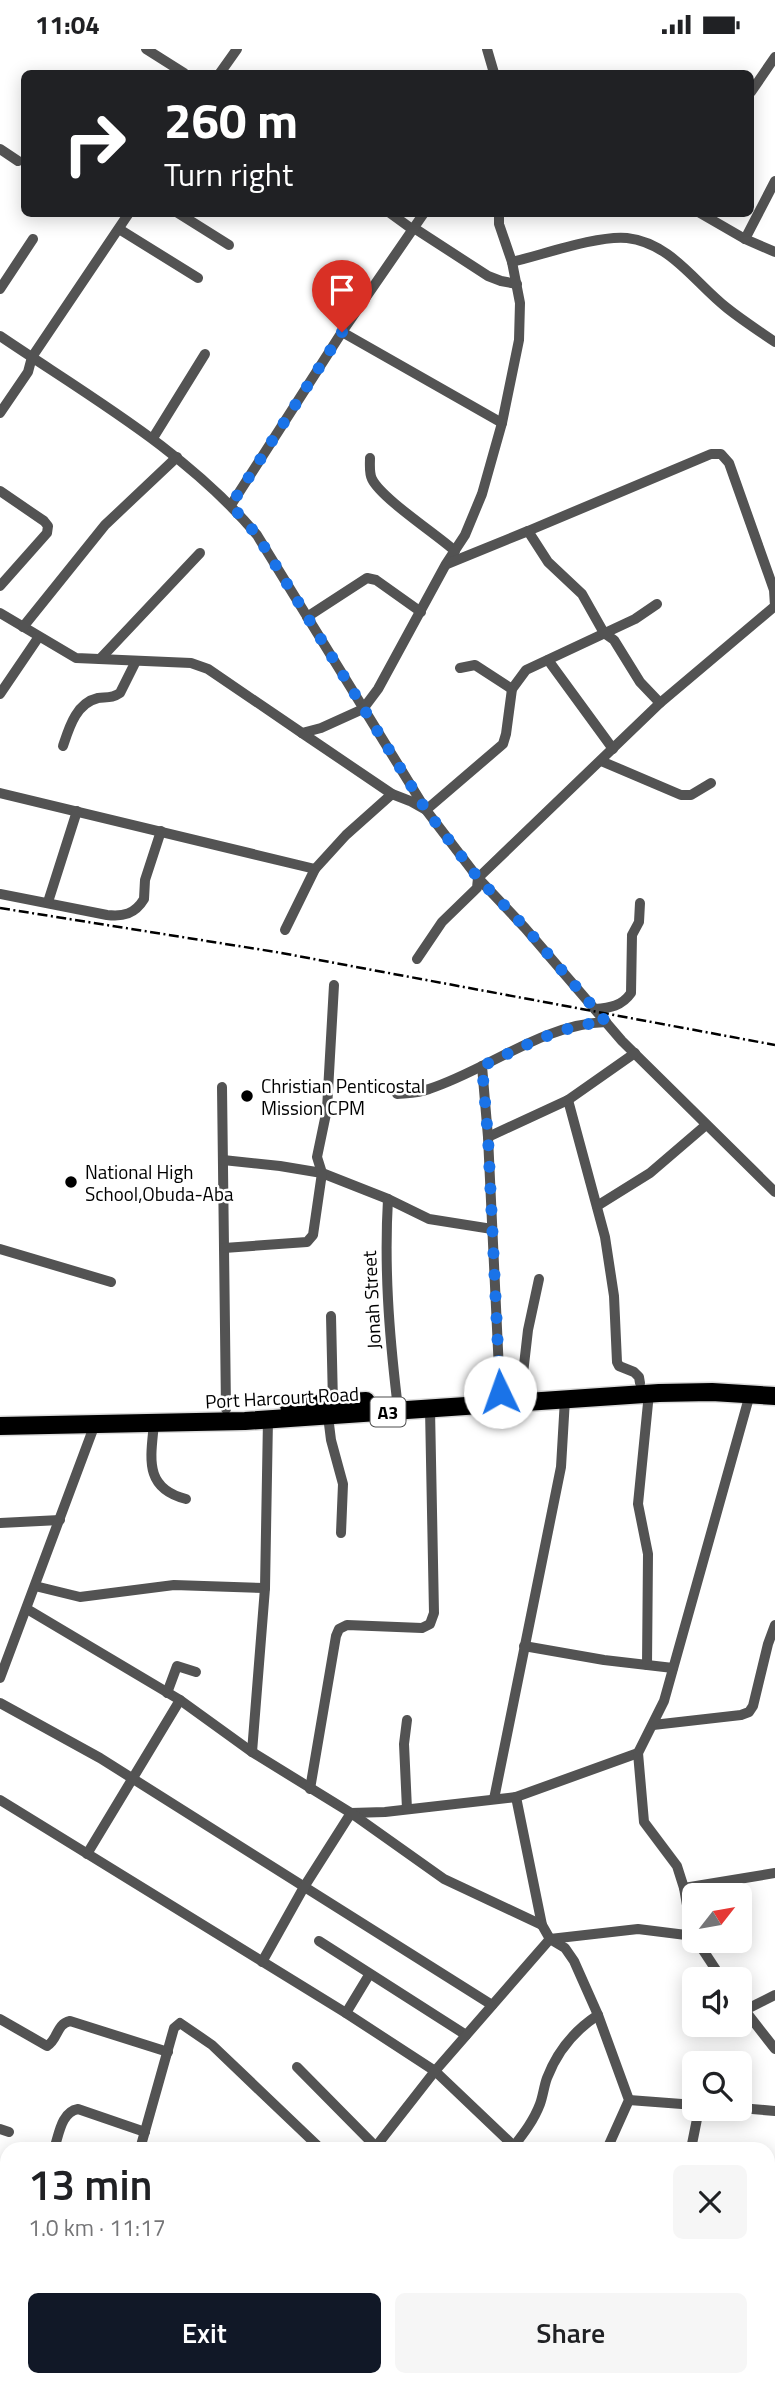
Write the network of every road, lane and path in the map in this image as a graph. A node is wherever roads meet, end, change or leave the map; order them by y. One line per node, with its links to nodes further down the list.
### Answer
1 (146, 49): 5 (street)
2 (237, 49): 6 (street)
3 (490, 51): 7 (street)
4 (775, 57): 8 (street)
5 (179, 70)
6 (222, 70)
7 (493, 70)
8 (754, 88)
9 (0, 149): 10 (street)
10 (18, 161)
11 (775, 181): 21 (street)
12 (126, 217): 19 (street)
13 (184, 217): 22 (street)
14 (396, 217): 18 (street)
15 (421, 217): 18 (street)
16 (499, 217): 24 (street)
17 (707, 217): 21 (street)
18 (413, 228): 26 (street); 28 (street)
19 (118, 229): 25 (street); 32 (street)
20 (33, 239): 27 (street)
21 (745, 239): 23 (street)
22 (229, 245)
23 (775, 252)
24 (512, 263): 26 (street); 30 (street)
25 (198, 278)
26 (517, 283): 34 (street)
27 (0, 289)
28 (342, 332): 34 (street); 39 (street)
29 (0, 336): 32 (street)
30 (775, 342)
31 (205, 354): 35 (street)
32 (32, 357): 33 (street); 35 (street)
33 (0, 414)
34 (502, 423): 41 (street)
35 (153, 438): 36 (street)
36 (177, 457): 39 (street); 50 (street)
37 (370, 458): 41 (street)
38 (0, 491): 44 (street)
39 (231, 505): 49 (street)
40 (528, 531): 43 (street); 46 (street); 51 (street)
41 (455, 551): 43 (street)
42 (200, 553): 53 (street)
43 (446, 564): 47 (street)
44 (0, 586)
45 (657, 604): 51 (street)
46 (775, 606): 59 (street)
47 (421, 612): 49 (street); 60 (street)
48 (0, 613): 50 (street)
49 (307, 617): 60 (street)
50 (23, 627): 52 (street)
51 (604, 633): 54 (street); 59 (street)
52 (38, 638): 53 (street); 58 (street)
53 (100, 659): 55 (street)
54 (548, 660): 57 (street); 63 (street)
55 (135, 661): 61 (street); 62 (street)
56 (460, 667): 57 (street)
57 (512, 689): 68 (street)
58 (0, 694)
59 (660, 703): 63 (street)
60 (363, 709): 61 (street); 68 (street)
61 (302, 733): 67 (street)
62 (63, 746)
63 (613, 748): 64 (street)
64 (601, 761): 65 (street); 72 (street)
65 (711, 783)
66 (0, 793): 69 (street)
67 (392, 794): 68 (street); 71 (street)
68 (426, 810): 72 (street)
69 (77, 811): 70 (street); 74 (street)
70 (161, 831): 71 (street); 74 (street)
71 (315, 869): 76 (street)
72 (478, 878): 77 (street); 79 (street)
73 (0, 894): 74 (street)
74 (48, 902)
75 (640, 903): 79 (street)
76 (285, 930)
77 (417, 959)
78 (334, 985): 89 (street)
79 (595, 1009): 80 (street)
80 (606, 1022): 81 (street); 82 (street)
81 (635, 1053): 85 (street); 86 (street)
82 (482, 1066): 84 (street); 87 (street)
83 (222, 1087): 88 (street)
84 (397, 1094)
85 (568, 1100): 87 (street); 92 (street)
86 (706, 1125): 90 (street); 92 (street)
87 (488, 1137): 93 (street)
88 (223, 1160): 89 (street); 95 (street)
89 (323, 1173): 91 (street); 95 (street)
90 (775, 1192)
91 (388, 1199): 93 (street); 106 (street, Jonah Street)
92 (597, 1206): 100 (street)
93 (492, 1229): 102 (street)
94 (0, 1248): 97 (street)
95 (224, 1248): 107 (street)
96 (539, 1279): 101 (street)
97 (111, 1282)
98 (331, 1316): 109 (street)
99 (775, 1387): 100 (highway, Port Harcourt Road / A3)
100 (644, 1388): 101 (highway, Port Harcourt Road / A3); 103 (highway, Port Harcourt Road / A3); 105 (highway, Port Harcourt Road / A3); 124 (street)
101 (521, 1391): 102 (highway, Port Harcourt Road / A3)
102 (500, 1392): 106 (highway, Port Harcourt Road / A3)
103 (750, 1394): 104 (highway, Port Harcourt Road / A3); 125 (street)
104 (775, 1396)
105 (565, 1399): 108 (highway, Port Harcourt Road / A3); 123 (street)
106 (397, 1400): 109 (highway, Port Harcourt Road / A3)
107 (226, 1409): 109 (highway, Port Harcourt Road / A3); 110 (highway, Port Harcourt Road / A3)
108 (430, 1409): 109 (highway, Port Harcourt Road / A3); 136 (street)
109 (330, 1410): 111 (highway, Port Harcourt Road / A3); 118 (street)
110 (0, 1415)
111 (268, 1419): 112 (highway, Port Harcourt Road / A3); 120 (street)
112 (154, 1423): 113 (highway, Port Harcourt Road / A3); 115 (street)
113 (95, 1424): 114 (highway, Port Harcourt Road / A3); 116 (street)
114 (0, 1426)
115 (186, 1499)
116 (60, 1520): 117 (street); 119 (street)
117 (0, 1523)
118 (341, 1533)
119 (35, 1586): 120 (street); 121 (street)
120 (265, 1588): 133 (street)
121 (27, 1608): 127 (street); 128 (street)
122 (775, 1625): 132 (street)
123 (524, 1646): 124 (street); 138 (street)
124 (647, 1665): 125 (street)
125 (673, 1668): 132 (street)
126 (196, 1672): 128 (street)
127 (0, 1678)
128 (167, 1693): 129 (street)
129 (180, 1700): 133 (street); 135 (street)
130 (0, 1703): 135 (street)
131 (407, 1720): 140 (street)
132 (653, 1725): 134 (street)
133 (252, 1752): 136 (street)
134 (638, 1753): 137 (street); 144 (street)
135 (132, 1780): 142 (street); 146 (street)
136 (310, 1789): 141 (street)
137 (516, 1797): 138 (street); 147 (street)
138 (494, 1799): 140 (street)
139 (0, 1800): 142 (street)
140 (407, 1809): 141 (street)
141 (351, 1813): 146 (street); 147 (street)
142 (87, 1854): 151 (street)
143 (775, 1874): 145 (street)
144 (682, 1883)
145 (716, 1883)
146 (304, 1887): 151 (street); 155 (street)
147 (542, 1925): 149 (street)
148 (682, 1936): 149 (street)
149 (550, 1939): 155 (street); 157 (street)
150 (319, 1941): 152 (street)
151 (262, 1962): 156 (street)
152 (369, 1975): 156 (street); 160 (street)
153 (775, 1995): 154 (street)
154 (752, 2003)
155 (492, 2005): 160 (street)
156 (346, 2013): 164 (street)
157 (598, 2015): 165 (street); 177 (street)
158 (0, 2019): 162 (street)
159 (752, 2020): 161 (street)
160 (466, 2035): 164 (street)
161 (775, 2049)
162 (167, 2052): 170 (street); 173 (street)
163 (297, 2067): 174 (street)
164 (435, 2071): 175 (street); 176 (street)
165 (629, 2100): 166 (street); 178 (street)
166 (682, 2104)
167 (752, 2109): 168 (street)
168 (775, 2111)
169 (697, 2121): 179 (street)
170 (145, 2132): 171 (street); 172 (street)
171 (56, 2142)
172 (142, 2142)
173 (314, 2142)
174 (370, 2142)
175 (381, 2142)
176 (509, 2142)
177 (519, 2142)
178 (610, 2142)
179 (692, 2142)

